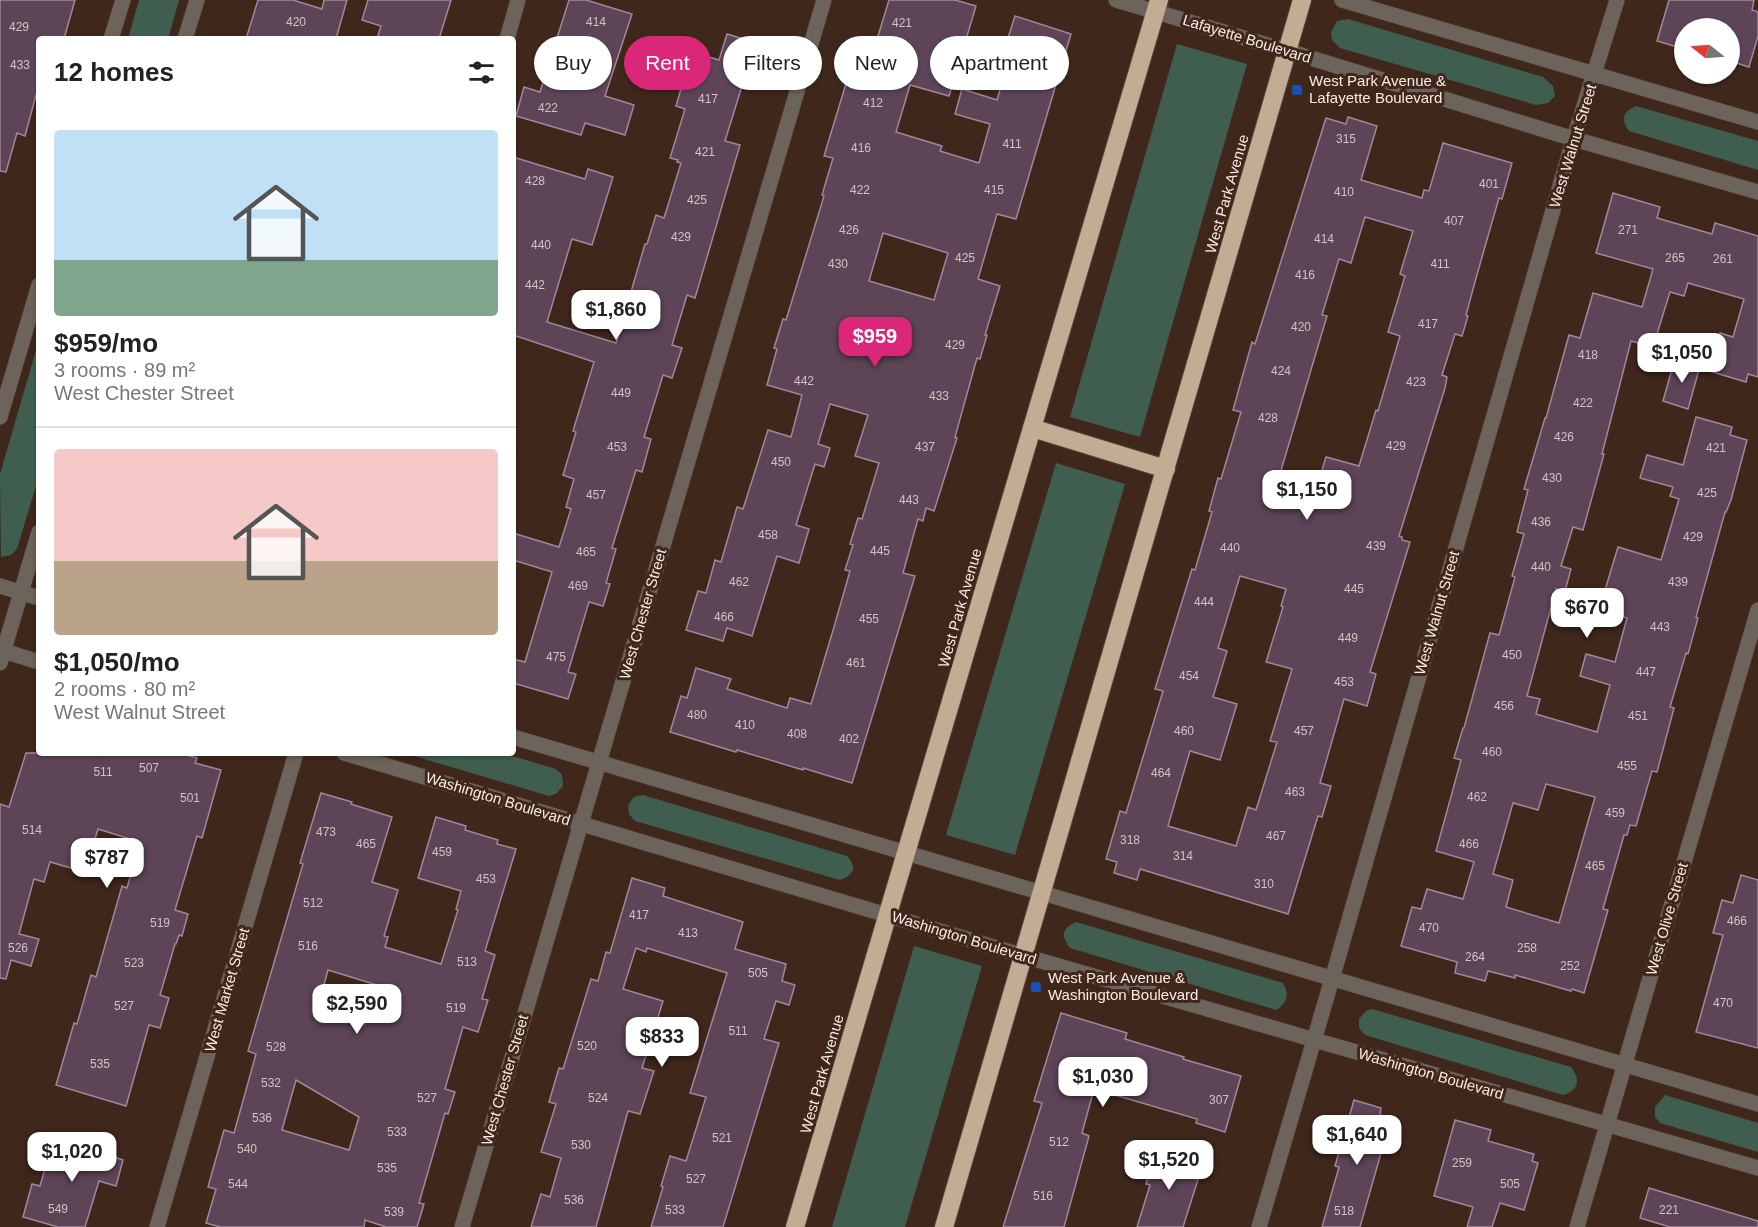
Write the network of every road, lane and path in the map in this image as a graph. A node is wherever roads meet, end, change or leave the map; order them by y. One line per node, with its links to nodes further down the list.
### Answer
1 (123, 0): 10 (street)
2 (196, 0): 11 (street)
3 (518, 0): 12 (street)
4 (824, 0): 32 (street, West Chester Street)
5 (1116, 0): 9 (street, Lafayette Boulevard)
6 (1302, 0): 13 (highway, West Park Avenue)
7 (1342, 0): 14 (street)
8 (1617, 0): 14 (street, West Walnut Street)
9 (1157, 6): 13 (street, Lafayette Boulevard); 20 (highway, West Park Avenue)
10 (112, 36)
11 (186, 36)
12 (508, 36)
13 (1288, 51): 16 (street, Lafayette Boulevard); 21 (highway, West Park Avenue)
14 (1595, 74): 15 (street); 16 (street, West Walnut Street)
15 (1758, 122)
16 (1574, 139): 17 (street, Lafayette Boulevard); 38 (street, West Walnut Street)
17 (1758, 192)
18 (36, 295): 19 (street)
19 (0, 417)
20 (1032, 428): 21 (highway); 34 (highway, West Park Avenue)
21 (1166, 469): 35 (highway, West Park Avenue)
22 (36, 542): 24 (street)
23 (0, 586): 24 (street)
24 (21, 592): 25 (street); 27 (street)
25 (36, 596)
26 (1758, 610): 40 (street, West Olive Street)
27 (1, 655): 28 (street)
28 (36, 661)
29 (516, 738): 32 (street)
30 (295, 756): 44 (street, West Market Street)
31 (354, 756): 33 (street, Washington Boulevard)
32 (599, 763): 33 (street, West Chester Street); 34 (street)
33 (581, 824): 36 (street, Washington Boulevard); 45 (street, West Chester Street)
34 (906, 853): 35 (street); 36 (highway, West Park Avenue)
35 (1042, 893): 37 (highway, West Park Avenue); 38 (street)
36 (888, 915): 37 (street, Washington Boulevard); 46 (highway, West Park Avenue)
37 (1024, 956): 39 (street, Washington Boulevard); 47 (highway, West Park Avenue)
38 (1332, 979): 39 (street, West Walnut Street); 40 (street)
39 (1314, 1040): 42 (street, Washington Boulevard); 48 (street, West Walnut Street)
40 (1625, 1064): 41 (street); 42 (street, West Olive Street)
41 (1758, 1104)
42 (1607, 1124): 43 (street, Washington Boulevard); 49 (street, West Olive Street)
43 (1758, 1168)
44 (157, 1227)
45 (462, 1227)
46 (795, 1227)
47 (944, 1227)
48 (1259, 1227)
49 (1577, 1227)

